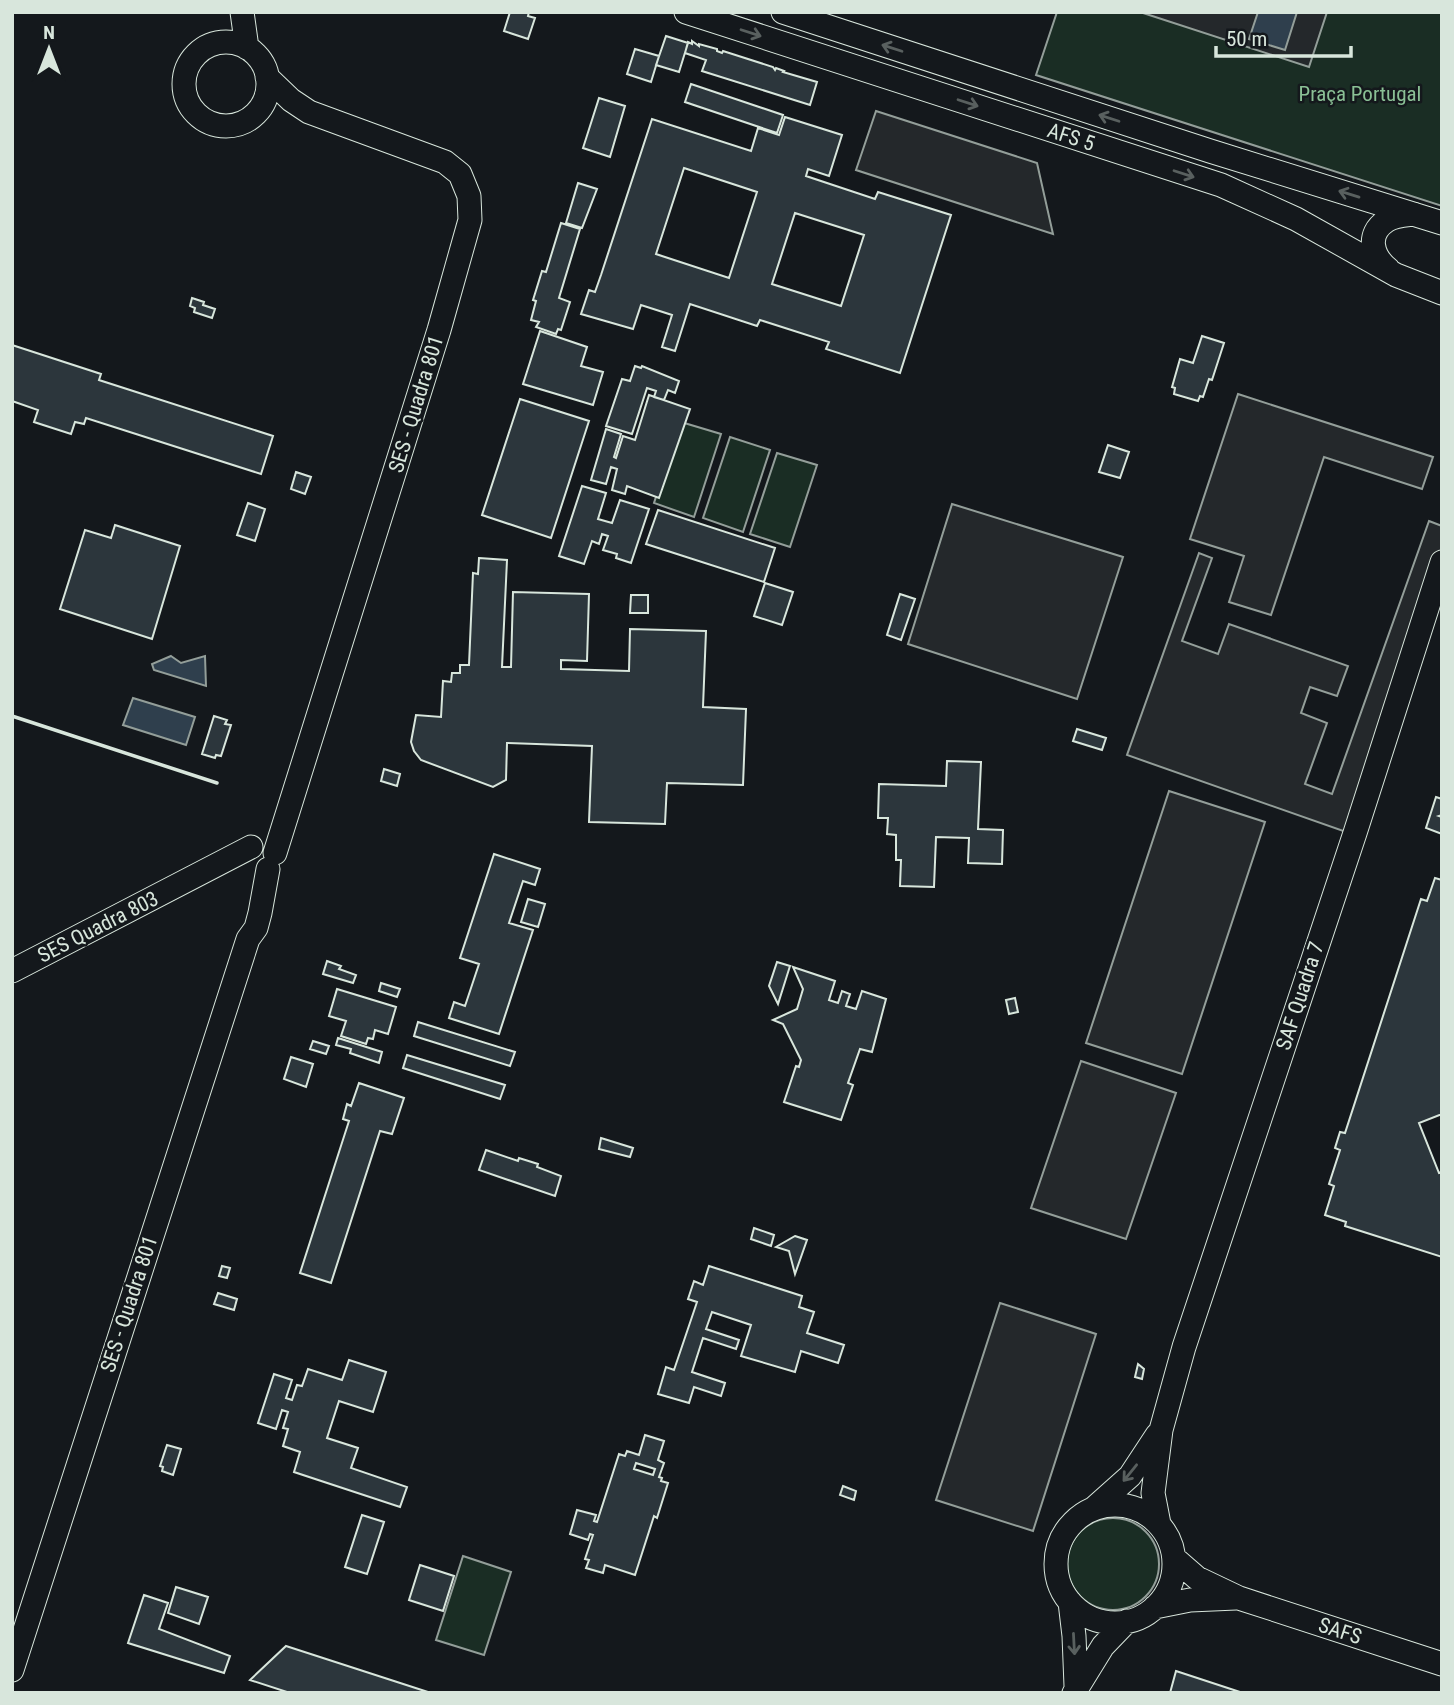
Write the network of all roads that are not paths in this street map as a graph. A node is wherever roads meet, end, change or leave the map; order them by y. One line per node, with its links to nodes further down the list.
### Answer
1 (229, 12): 5 (street)
2 (242, 12): 6 (street)
3 (686, 12): 12 (street, AFS 5, one-way to 12)
4 (783, 12): 10 (street, AFS 5, one-way to 4)
5 (221, 43): 6 (street); 9 (street)
6 (247, 48): 7 (street)
7 (267, 77): 8 (street, SES - Quadra 801); 9 (street)
8 (309, 112): 9 (street, SES - Quadra 801); 15 (street, SES - Quadra 801)
9 (250, 119)
10 (1414, 214): 11 (street, AFS 5); 12 (street)
11 (1442, 223)
12 (1396, 275): 13 (street, AFS 5)
13 (1442, 293)
14 (1442, 562): 17 (street, SAF Quadra 7)
15 (260, 858): 16 (street, SES Quadra 803); 26 (street, SES - Quadra 801)
16 (12, 971)
17 (1161, 1430): 18 (street, SAF Quadra 7, one-way to 18); 19 (street, SAF Quadra 7)
18 (1092, 1510): 19 (street); 22 (street)
19 (1159, 1524): 20 (street)
20 (1174, 1558): 21 (street, SAFS); 23 (street)
21 (1239, 1598): 23 (street, SAFS); 25 (street, SAFS)
22 (1070, 1602): 24 (street); 27 (street, one-way to 27)
23 (1155, 1607): 24 (street)
24 (1127, 1621): 27 (street)
25 (1442, 1664)
26 (12, 1670)
27 (1075, 1689)

